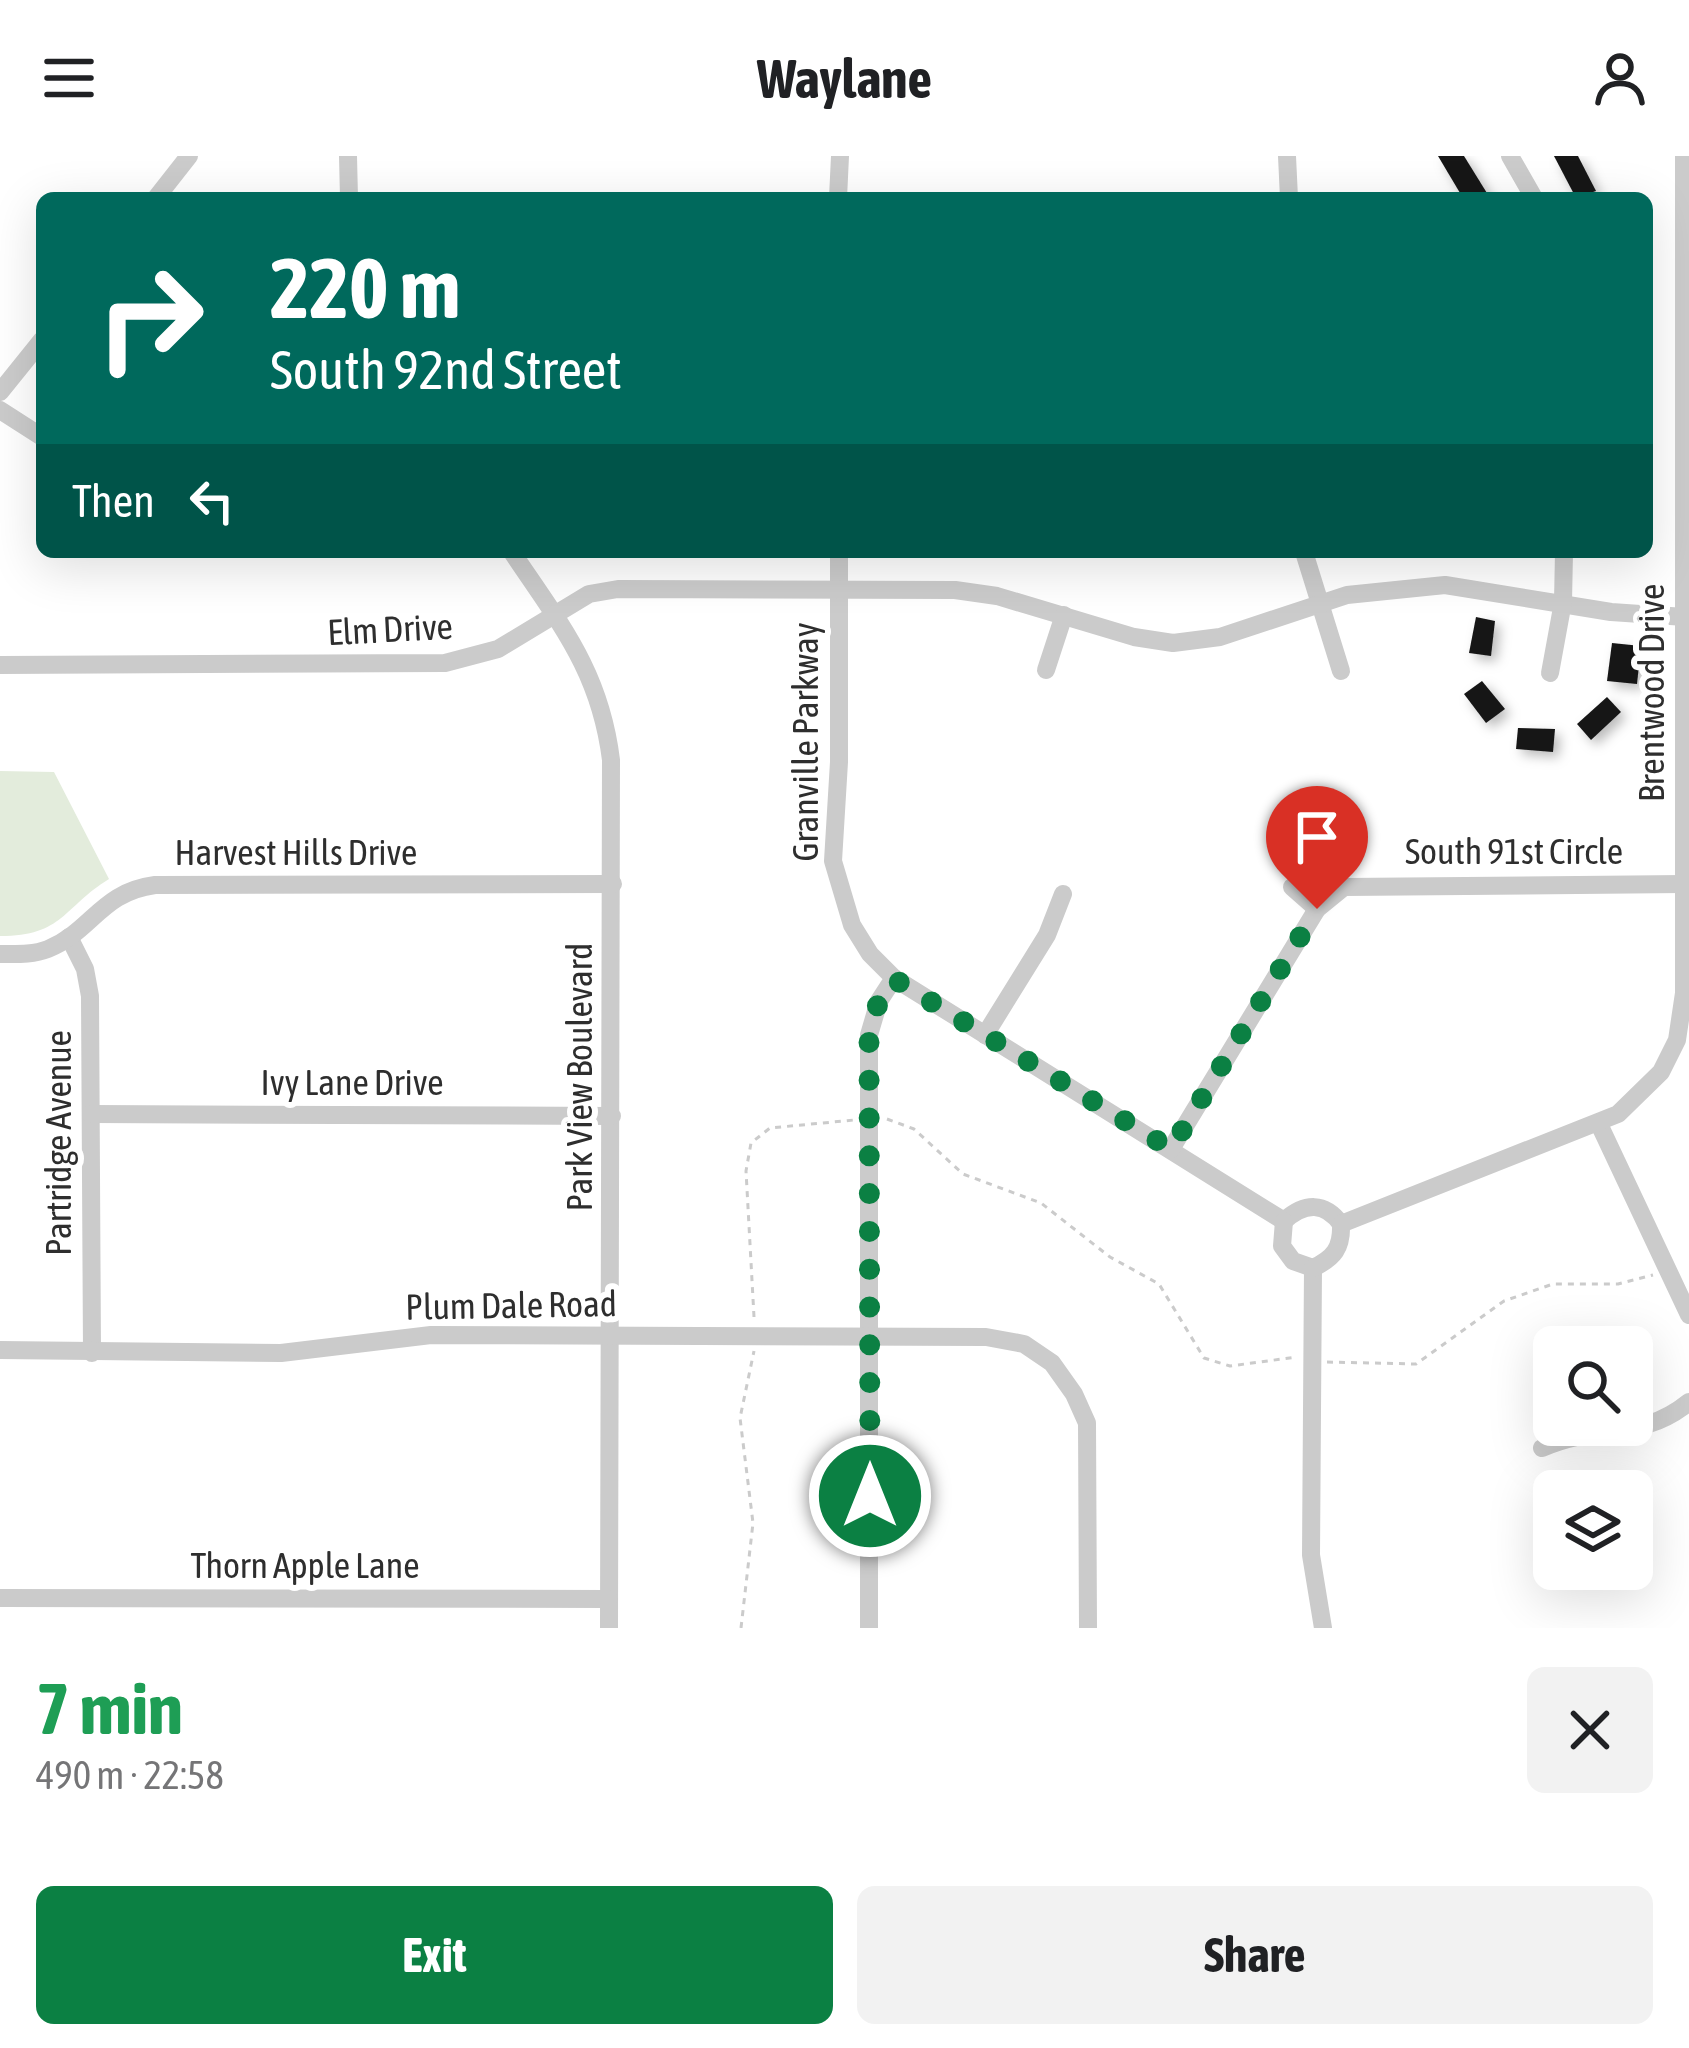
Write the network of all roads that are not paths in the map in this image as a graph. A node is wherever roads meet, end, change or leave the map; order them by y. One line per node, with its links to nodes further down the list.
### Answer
1 (189, 156): 7 (street)
2 (348, 156): 8 (street)
3 (840, 156): 9 (street)
4 (1287, 156): 10 (street)
5 (1510, 156): 11 (street)
6 (1684, 156): 25 (street, Brentwood Drive)
7 (161, 192)
8 (349, 192)
9 (838, 192)
10 (1289, 192)
11 (1531, 192)
12 (36, 347): 13 (street)
13 (0, 392)
14 (0, 410): 15 (street)
15 (36, 433)
16 (516, 558): 23 (street, Park View Boulevard)
17 (839, 558): 20 (street, Granville Parkway)
18 (1306, 558): 21 (street)
19 (1564, 558): 22 (street)
20 (838, 590): 23 (street, Elm Drive); 24 (street, Elm Drive); 37 (street, Granville Parkway)
21 (1318, 602): 22 (street, Elm Drive); 24 (street, Elm Drive); 28 (street)
22 (1563, 602): 25 (street, Elm Drive); 29 (street)
23 (555, 616): 26 (street, Elm Drive); 30 (street, Park View Boulevard)
24 (1064, 616): 27 (street)
25 (1685, 617): 31 (street, Brentwood Drive)
26 (0, 665)
27 (1046, 670)
28 (1341, 671)
29 (1550, 673)
30 (613, 884): 35 (street, Harvest Hills Drive); 40 (street, Park View Boulevard)
31 (1684, 884): 34 (street, South 91st Circle); 41 (street, Brentwood Drive)
32 (1292, 887): 34 (street)
33 (1063, 894): 38 (street)
34 (1317, 909): 42 (street)
35 (69, 937): 36 (street, Harvest Hills Drive); 39 (street, Partridge Avenue)
36 (0, 954)
37 (894, 979): 38 (street, Granville Parkway); 48 (street)
38 (985, 1035): 42 (street, Granville Parkway)
39 (91, 1114): 40 (street, Ivy Lane Drive); 50 (street, Partridge Avenue)
40 (612, 1116): 47 (street, Park View Boulevard)
41 (1599, 1124): 44 (street, Brentwood Drive); 46 (street)
42 (1171, 1149): 43 (street, Granville Parkway)
43 (1285, 1221): 44 (street); 45 (street)
44 (1341, 1225): 45 (street)
45 (1313, 1268): 58 (street)
46 (1689, 1315)
47 (610, 1335): 48 (street, Plum Dale Road); 50 (street, Plum Dale Road); 54 (street, Park View Boulevard)
48 (870, 1335): 56 (street); 57 (street, Plum Dale Road)
49 (0, 1350): 50 (street, Plum Dale Road)
50 (92, 1353)
51 (1689, 1402): 52 (street)
52 (1542, 1448)
53 (0, 1598): 54 (street, Thorn Apple Lane)
54 (609, 1599): 55 (street, Park View Boulevard)
55 (610, 1628)
56 (869, 1628)
57 (1088, 1628)
58 (1323, 1628)

